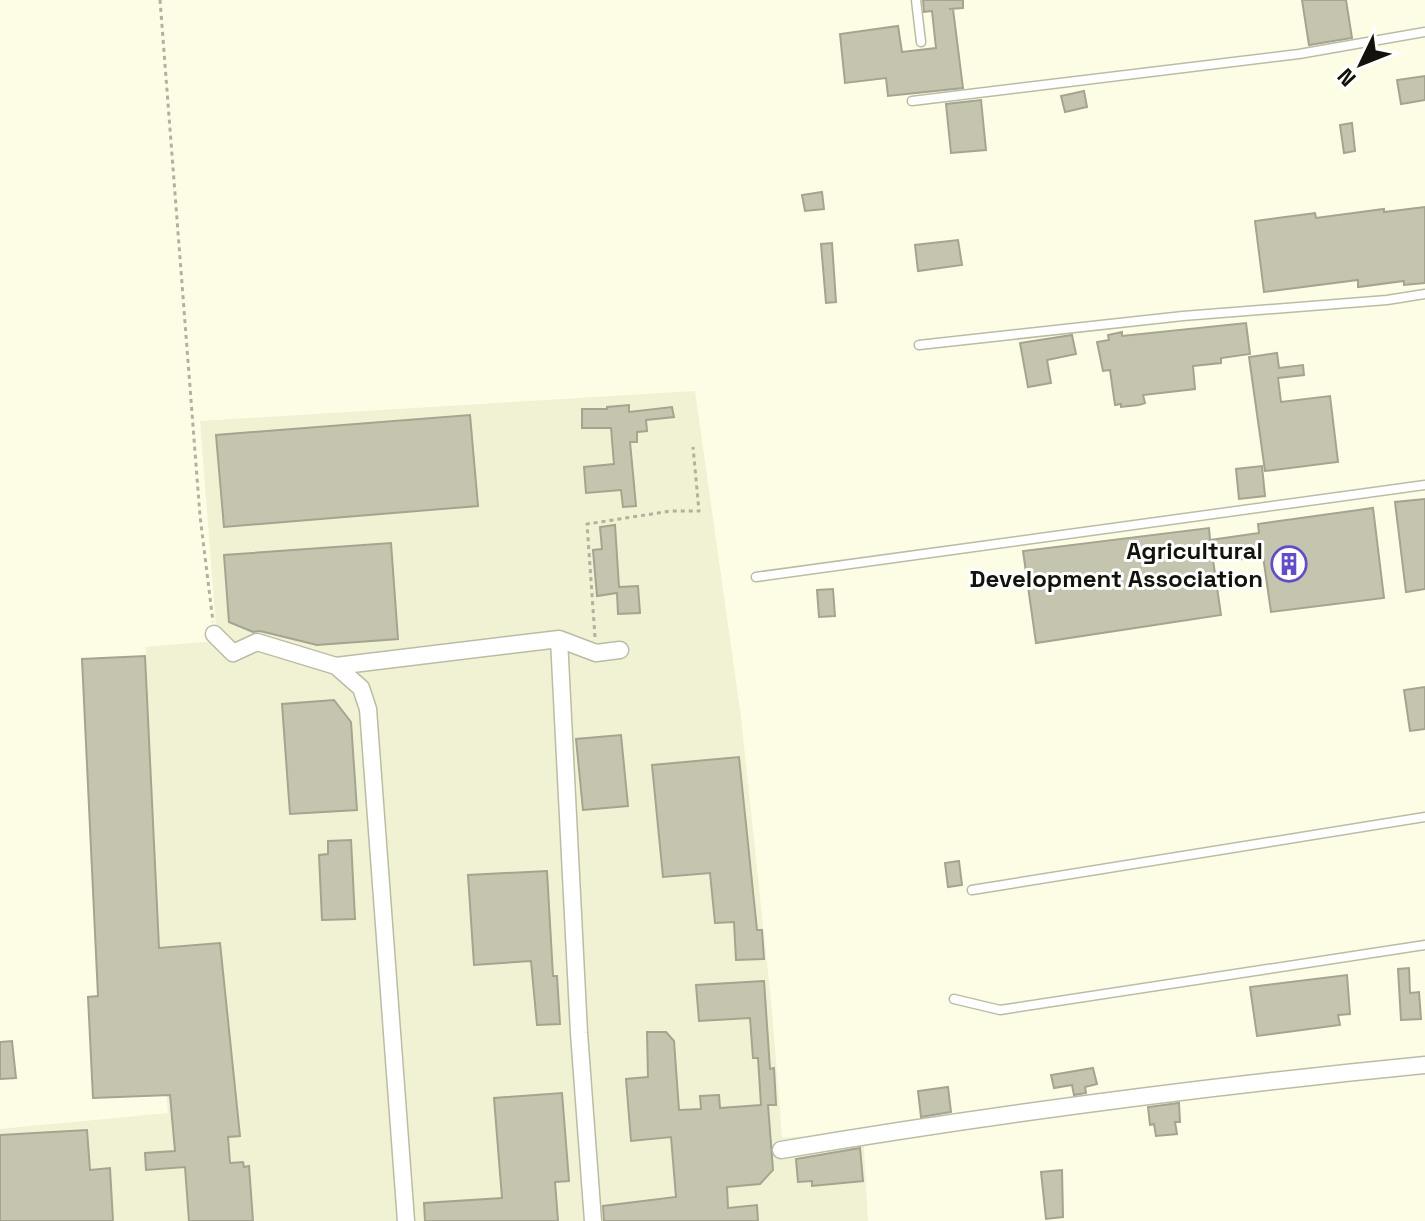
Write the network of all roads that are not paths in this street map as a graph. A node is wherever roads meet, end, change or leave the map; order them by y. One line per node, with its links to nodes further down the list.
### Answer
1 (916, 0): 3 (lane)
2 (1425, 32): 4 (lane)
3 (921, 42)
4 (912, 101)
5 (1425, 294): 6 (lane)
6 (919, 345)
7 (1425, 485): 8 (lane)
8 (756, 577)
9 (214, 634): 12 (street)
10 (559, 639): 11 (street); 12 (street); 20 (street)
11 (620, 650)
12 (336, 666): 19 (street)
13 (1425, 817): 14 (lane)
14 (972, 890)
15 (1425, 945): 16 (lane)
16 (954, 999)
17 (1425, 1065): 18 (street)
18 (781, 1150)
19 (406, 1221)
20 (593, 1221)

